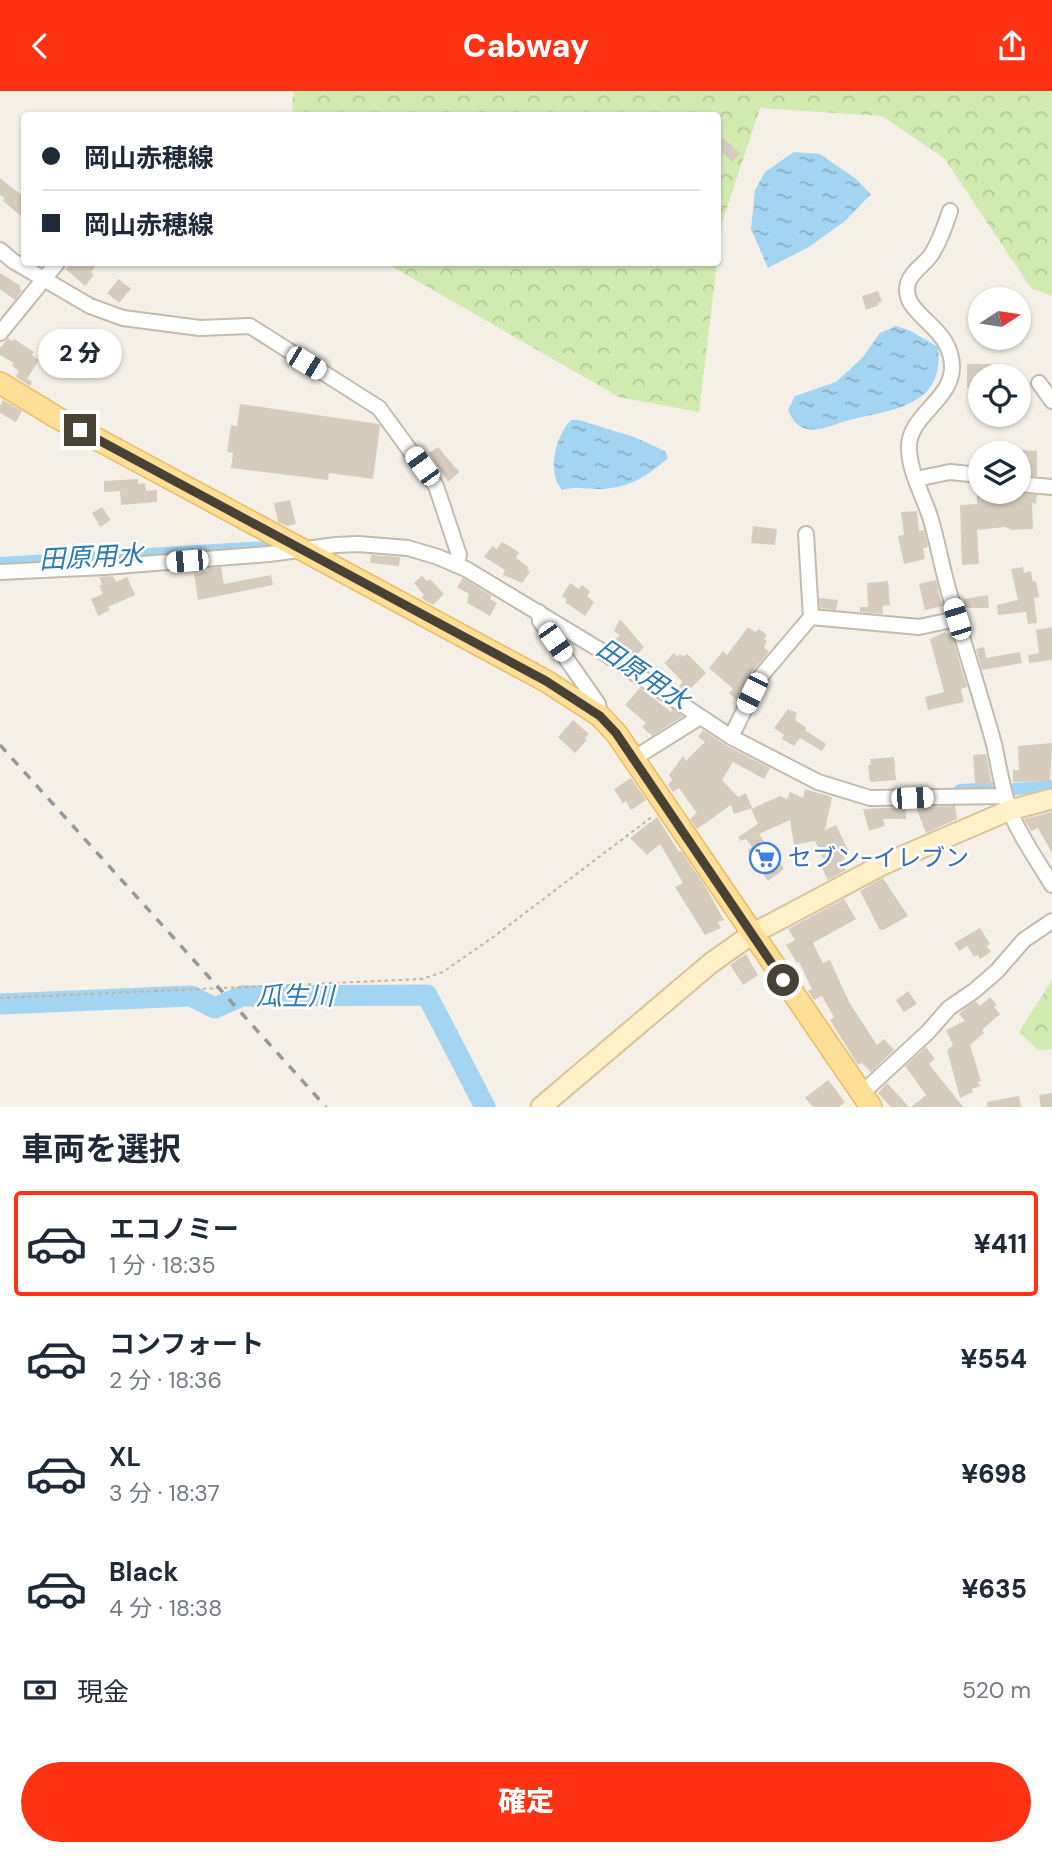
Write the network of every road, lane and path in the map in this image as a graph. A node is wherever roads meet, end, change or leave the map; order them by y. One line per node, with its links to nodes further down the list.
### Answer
1 (950, 211): 12 (street)
2 (0, 250): 3 (street)
3 (21, 266)
4 (22, 266): 6 (street)
5 (54, 266): 6 (street)
6 (43, 278): 7 (street); 17 (street)
7 (0, 333)
8 (0, 383): 16 (main road)
9 (1039, 383): 10 (street)
10 (1052, 401)
11 (968, 474): 12 (street)
12 (915, 479): 21 (street)
13 (1031, 485): 14 (street)
14 (1052, 487)
15 (806, 534): 20 (street)
16 (300, 550): 17 (street); 18 (street); 22 (main road)
17 (457, 561): 19 (street)
18 (0, 572)
19 (539, 612): 22 (street); 23 (street)
20 (811, 617): 21 (street); 24 (street)
21 (957, 619): 27 (street)
22 (600, 716): 25 (main road)
23 (700, 716): 24 (street); 25 (street)
24 (733, 733): 27 (street)
25 (633, 759): 28 (main road)
26 (1052, 799): 27 (street)
27 (1007, 803): 29 (street); 31 (street)
28 (665, 806): 31 (main road); 32 (path)
29 (1052, 885)
30 (1052, 921): 33 (street)
31 (752, 934): 33 (main road); 34 (street)
32 (0, 998)
33 (865, 1103)
34 (541, 1107)

